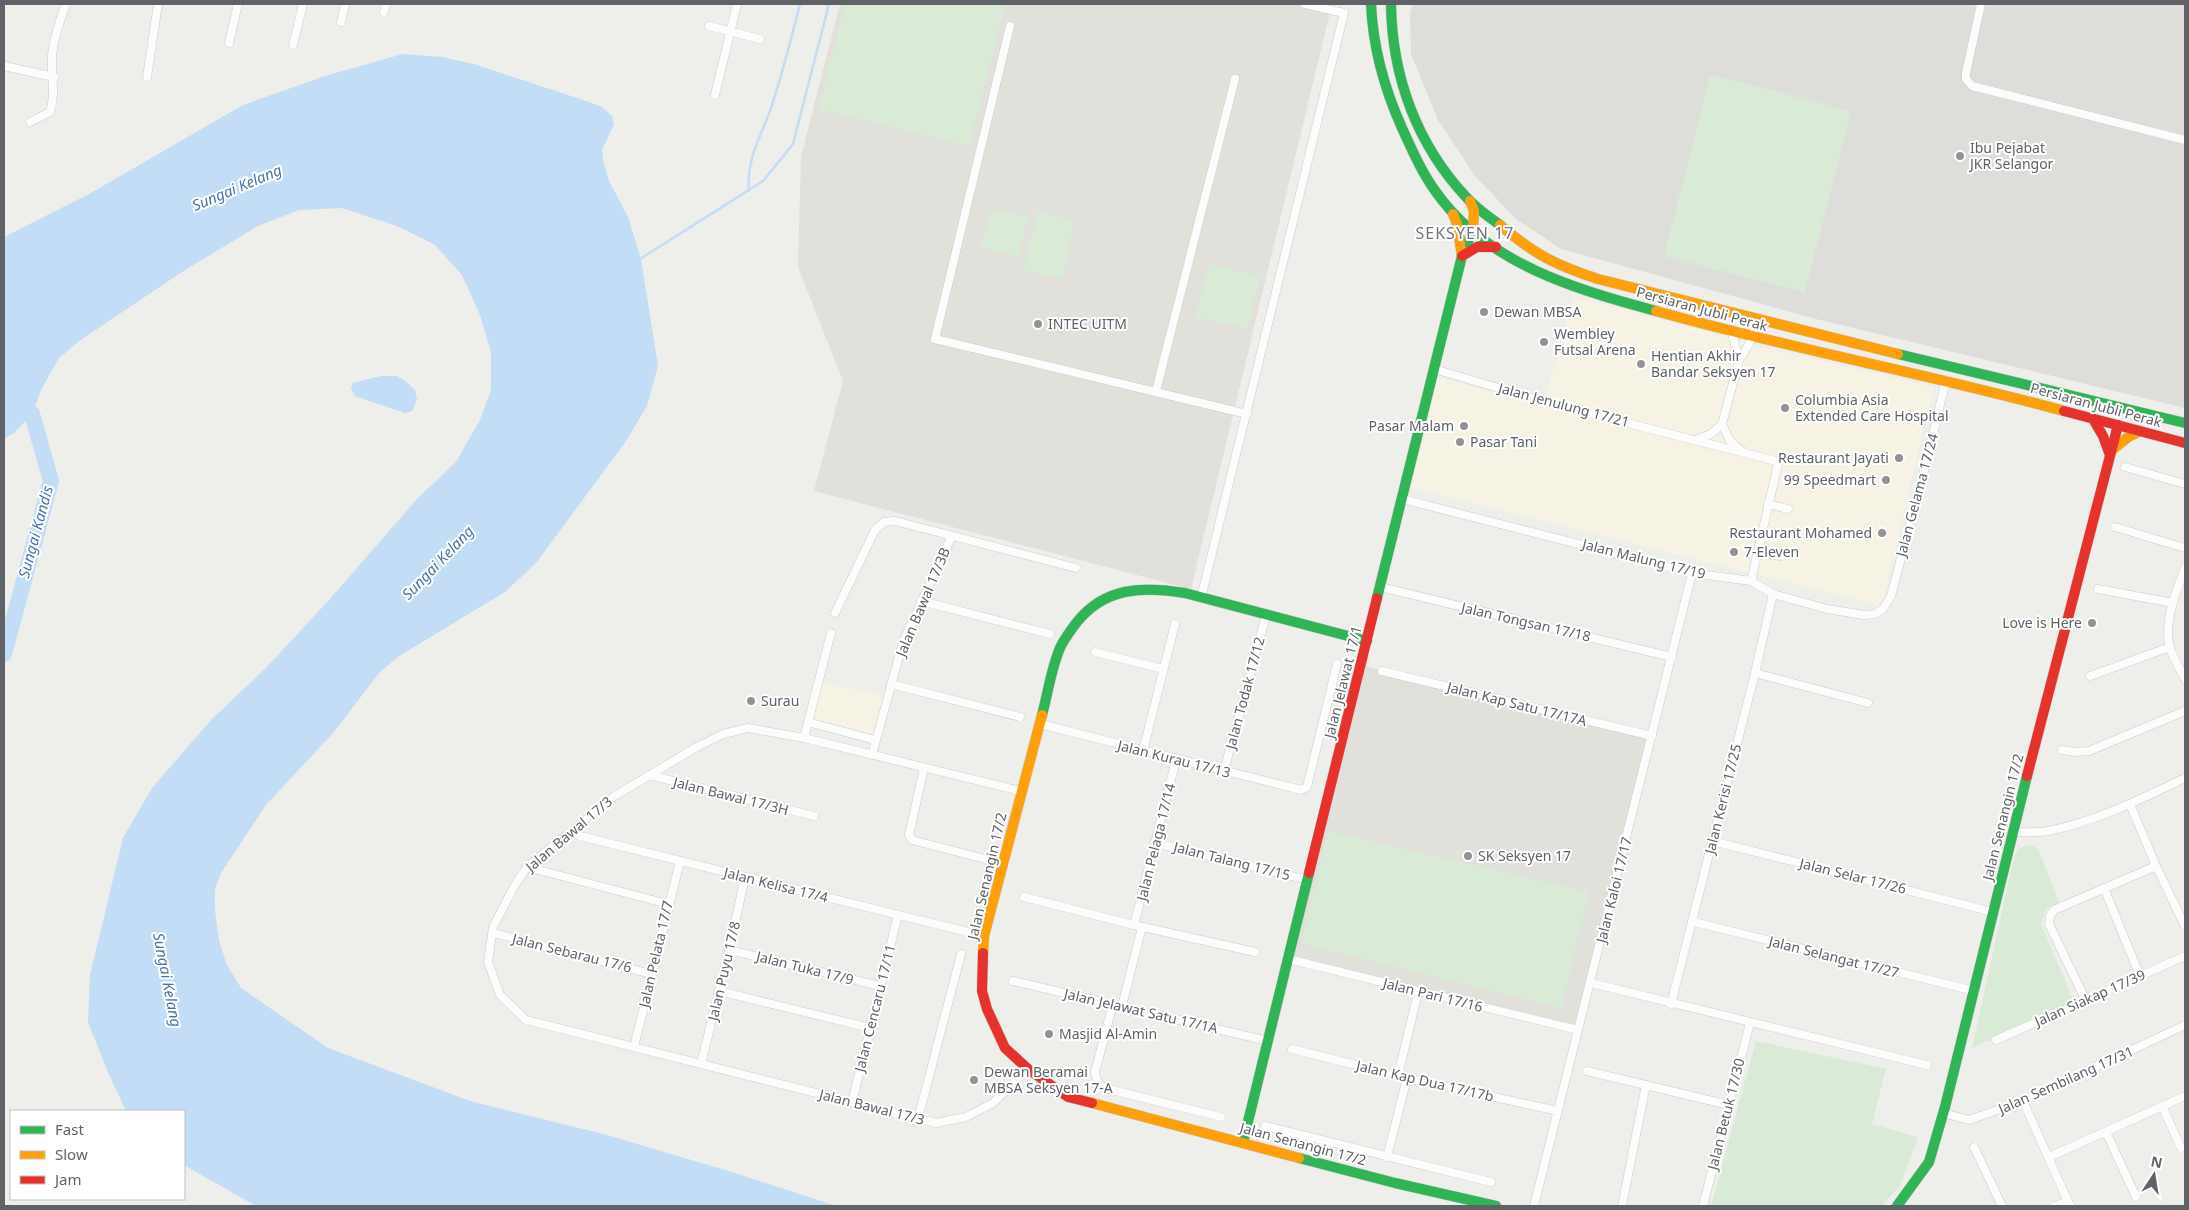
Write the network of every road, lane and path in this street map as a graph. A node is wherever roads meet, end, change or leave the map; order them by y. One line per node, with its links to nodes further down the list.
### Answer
1 (66, 4): 20 (street)
2 (158, 4): 19 (street)
3 (238, 4): 16 (street)
4 (303, 4): 17 (street)
5 (345, 4): 11 (street)
6 (737, 4): 14 (street)
7 (1305, 4): 38 (street)
8 (1372, 4): 26 (street, Persiaran Jubli Perak)
9 (1391, 4): 25 (street, Persiaran Jubli Perak)
10 (1981, 4): 24 (street)
11 (340, 22)
12 (709, 26): 14 (street)
13 (1010, 26): 36 (street)
14 (730, 31): 15 (street); 22 (street)
15 (760, 38)
16 (229, 43)
17 (293, 44)
18 (4, 66): 20 (street)
19 (147, 77)
20 (54, 78): 23 (street)
21 (1235, 79): 36 (street)
22 (715, 95)
23 (30, 122)
24 (2185, 140)
25 (1470, 201): 27 (street); 30 (street, Persiaran Jubli Perak)
26 (1452, 212): 27 (street, Persiaran Jubli Perak); 29 (street)
27 (1473, 230): 28 (street, Persiaran Jubli Perak); 29 (street, Jalan Jelawat 17/1)
28 (1497, 248): 29 (street); 31 (street, Persiaran Jubli Perak)
29 (1462, 256): 34 (street, Jalan Jelawat 17/1)
30 (1755, 319): 32 (street); 37 (street, Persiaran Jubli Perak)
31 (1732, 332): 32 (street, Persiaran Jubli Perak); 33 (street)
32 (1753, 337): 33 (street); 35 (street, Persiaran Jubli Perak)
33 (1739, 361): 41 (street)
34 (1434, 369): 44 (street, Jalan Jenulung 17/21); 50 (street, Jalan Jelawat 17/1)
35 (1946, 380): 39 (street, Persiaran Jubli Perak); 68 (street, Jalan Gelama 17/24)
36 (1156, 391): 38 (street)
37 (2114, 404): 40 (street, Persiaran Jubli Perak); 42 (street)
38 (1247, 414): 65 (street)
39 (2093, 419): 42 (street, Persiaran Jubli Perak); 46 (street)
40 (2185, 423)
41 (1722, 424): 44 (street); 47 (street)
42 (2118, 425): 43 (street, Persiaran Jubli Perak); 46 (street, Jalan Senangin 17/2)
43 (2140, 431): 45 (street, Persiaran Jubli Perak); 46 (street)
44 (1695, 440): 47 (street, Jalan Jenulung 17/21)
45 (2185, 443)
46 (2111, 452): 104 (street, Jalan Senangin 17/2)
47 (1744, 453): 51 (street, Jalan Jenulung 17/21)
48 (2125, 467): 49 (street)
49 (2185, 484)
50 (1402, 499): 60 (street, Jalan Malung 17/19); 62 (street, Jalan Jelawat 17/1)
51 (1768, 504): 52 (street); 56 (street)
52 (1788, 509)
53 (2116, 527): 55 (street)
54 (952, 536): 58 (street); 66 (street, Jalan Bawal 17/3B); 69 (street)
55 (2185, 548)
56 (1757, 552): 57 (street); 61 (street)
57 (1781, 556)
58 (1076, 568)
59 (2185, 568): 67 (street)
60 (1692, 573): 61 (street, Jalan Malung 17/19); 77 (street, Jalan Kaloi 17/17)
61 (1751, 580): 64 (street, Jalan Malung 17/19)
62 (1380, 587): 74 (street, Jalan Jelawat 17/1); 77 (street, Jalan Tongsan 17/18)
63 (2098, 589): 67 (street)
64 (1772, 594): 68 (street, Jalan Malung 17/19); 81 (street, Jalan Kerisi 17/25)
65 (1201, 598): 70 (street, Jalan Senangin 17/2); 89 (street, Jalan Senangin 17/2)
66 (921, 601): 73 (street); 84 (street, Jalan Bawal 17/3B)
67 (2172, 603): 75 (street)
68 (1883, 609)
69 (834, 613)
70 (1266, 615): 74 (street, Jalan Senangin 17/2); 98 (street, Jalan Todak 17/12)
71 (1175, 624): 79 (street)
72 (831, 633): 88 (street)
73 (1050, 634)
74 (1367, 641): 113 (street, Jalan Jelawat 17/1)
75 (2170, 647): 82 (street); 83 (street)
76 (1095, 652): 79 (street)
77 (1672, 657): 90 (street, Jalan Kaloi 17/17)
78 (1337, 664): 98 (street, Jalan Kurau 17/13)
79 (1164, 669): 94 (street)
80 (1382, 671): 90 (street, Jalan Kap Satu 17/17A)
81 (1756, 674): 85 (street); 106 (street, Jalan Kerisi 17/25)
82 (2090, 676)
83 (2185, 680)
84 (891, 684): 87 (street); 92 (street, Jalan Bawal 17/3B)
85 (1868, 703)
86 (2185, 710): 93 (street)
87 (1020, 718)
88 (808, 722): 91 (street); 92 (street)
89 (1040, 724): 94 (street, Jalan Kurau 17/13); 101 (street, Jalan Senangin 17/2)
90 (1652, 736): 132 (street, Jalan Kaloi 17/17)
91 (804, 738): 95 (street, Jalan Bawal 17/3); 99 (street, Jalan Bawal 17/3)
92 (875, 740): 95 (street, Jalan Bawal 17/3B)
93 (2062, 750)
94 (1143, 751): 96 (street, Jalan Kurau 17/13)
95 (872, 755): 97 (street, Jalan Bawal 17/3)
96 (1176, 760): 98 (street, Jalan Kurau 17/13); 107 (street, Jalan Pelaga 17/14)
97 (924, 768): 101 (street, Jalan Bawal 17/3); 108 (street)
98 (1224, 772)
99 (649, 775): 103 (street, Jalan Bawal 17/3H); 105 (street, Jalan Bawal 17/3)
100 (2185, 778): 102 (street)
101 (1021, 791): 123 (street, Jalan Senangin 17/2)
102 (2130, 804): 104 (street); 110 (street)
103 (814, 816)
104 (2013, 832): 117 (street, Jalan Senangin 17/2)
105 (568, 833): 109 (street, Jalan Kelisa 17/4); 111 (street, Jalan Bawal 17/3)
106 (1712, 841): 117 (street, Jalan Selar 17/26); 119 (street, Jalan Kerisi 17/25)
107 (1156, 842): 113 (street, Jalan Talang 17/15); 120 (street, Jalan Pelaga 17/14)
108 (989, 860)
109 (680, 861): 112 (street, Jalan Kelisa 17/4); 116 (street, Jalan Pelata 17/7)
110 (2156, 866): 114 (street); 121 (street)
111 (527, 867): 116 (street); 122 (street, Jalan Bawal 17/3)
112 (745, 877): 118 (street, Jalan Kelisa 17/4); 124 (street, Jalan Puyu 17/8)
113 (1308, 880): 128 (street, Jalan Jelawat 17/1)
114 (2104, 888): 130 (street); 137 (street)
115 (1024, 897): 120 (street)
116 (668, 904): 129 (street, Jalan Pelata 17/7)
117 (1993, 912): 135 (street, Jalan Senangin 17/2)
118 (898, 915): 123 (street, Jalan Kelisa 17/4); 133 (street, Jalan Cencaru 17/11)
119 (1694, 922): 135 (street, Jalan Selangat 17/27); 139 (street, Jalan Kerisi 17/25)
120 (1138, 926): 125 (street); 140 (street, Jalan Pelaga 17/14)
121 (2185, 926)
122 (492, 933): 129 (street, Jalan Sebarau 17/6); 148 (street, Jalan Bawal 17/3)
123 (984, 936): 152 (street, Jalan Senangin 17/2)
124 (729, 950): 133 (street, Jalan Tuka 17/9); 134 (street, Jalan Puyu 17/8)
125 (1255, 952)
126 (961, 954): 165 (street)
127 (2185, 956): 130 (street, Jalan Siakap 17/39)
128 (1288, 960): 136 (street, Jalan Pari 17/16); 147 (street, Jalan Jelawat 17/1)
129 (651, 974): 148 (street, Jalan Pelata 17/7)
130 (2140, 976): 137 (street, Jalan Siakap 17/39)
131 (1013, 980): 138 (street, Jalan Jelawat Satu 17/1A)
132 (1591, 983): 139 (street); 144 (street, Jalan Kaloi 17/17)
133 (880, 986): 143 (street, Jalan Cencaru 17/11)
134 (719, 991): 143 (street); 150 (street, Jalan Puyu 17/8)
135 (1975, 991): 163 (street, Jalan Senangin 17/2)
136 (1418, 992): 144 (street, Jalan Pari 17/16); 154 (street)
137 (2085, 999): 146 (street, Jalan Siakap 17/39)
138 (1112, 1004): 140 (street, Jalan Jelawat Satu 17/1A); 164 (street)
139 (1671, 1004): 141 (street)
140 (1122, 1006): 147 (street, Jalan Jelawat Satu 17/1A)
141 (1750, 1023): 151 (street); 160 (street, Jalan Betuk 17/30)
142 (2184, 1026): 145 (street); 158 (street, Jalan Sembilang 17/31)
143 (870, 1028): 159 (street, Jalan Cencaru 17/11)
144 (1578, 1030): 162 (street, Jalan Kaloi 17/17)
145 (2185, 1035)
146 (1996, 1040)
147 (1268, 1041): 168 (street, Jalan Jelawat 17/1)
148 (634, 1047): 150 (street, Jalan Bawal 17/3)
149 (1292, 1050): 154 (street, Jalan Kap Dua 17/17b)
150 (701, 1064): 159 (street, Jalan Bawal 17/3)
151 (1928, 1065)
152 (1028, 1069): 165 (street, Jalan Bawal 17/3); 168 (street, Jalan Senangin 17/2)
153 (1587, 1071): 156 (street)
154 (1398, 1076): 155 (street, Jalan Kap Dua 17/17b)
155 (1407, 1078): 162 (street, Jalan Kap Dua 17/17b); 171 (street)
156 (1646, 1085): 160 (street); 178 (street)
157 (2185, 1096): 161 (street)
158 (2023, 1101): 163 (street, Jalan Sembilang 17/31); 172 (street)
159 (852, 1102): 165 (street, Jalan Bawal 17/3)
160 (1729, 1105): 179 (street, Jalan Betuk 17/30)
161 (2163, 1108): 167 (street); 170 (street)
162 (1558, 1111): 177 (street, Jalan Kaloi 17/17)
163 (1943, 1113): 180 (street, Jalan Senangin 17/2)
164 (1221, 1117)
165 (918, 1118)
166 (1265, 1126): 171 (street)
167 (2106, 1132): 172 (street); 174 (street)
168 (1243, 1142): 176 (street, Jalan Senangin 17/2)
169 (1974, 1147): 181 (street)
170 (2181, 1148)
171 (1387, 1157): 173 (street)
172 (2049, 1157): 175 (street)
173 (1491, 1182)
174 (2136, 1197)
175 (2069, 1204): 182 (street)
176 (1496, 1206)
177 (1534, 1206)
178 (1622, 1206)
179 (1703, 1206)
180 (1897, 1206)
181 (2002, 1206)
182 (2055, 1206)

